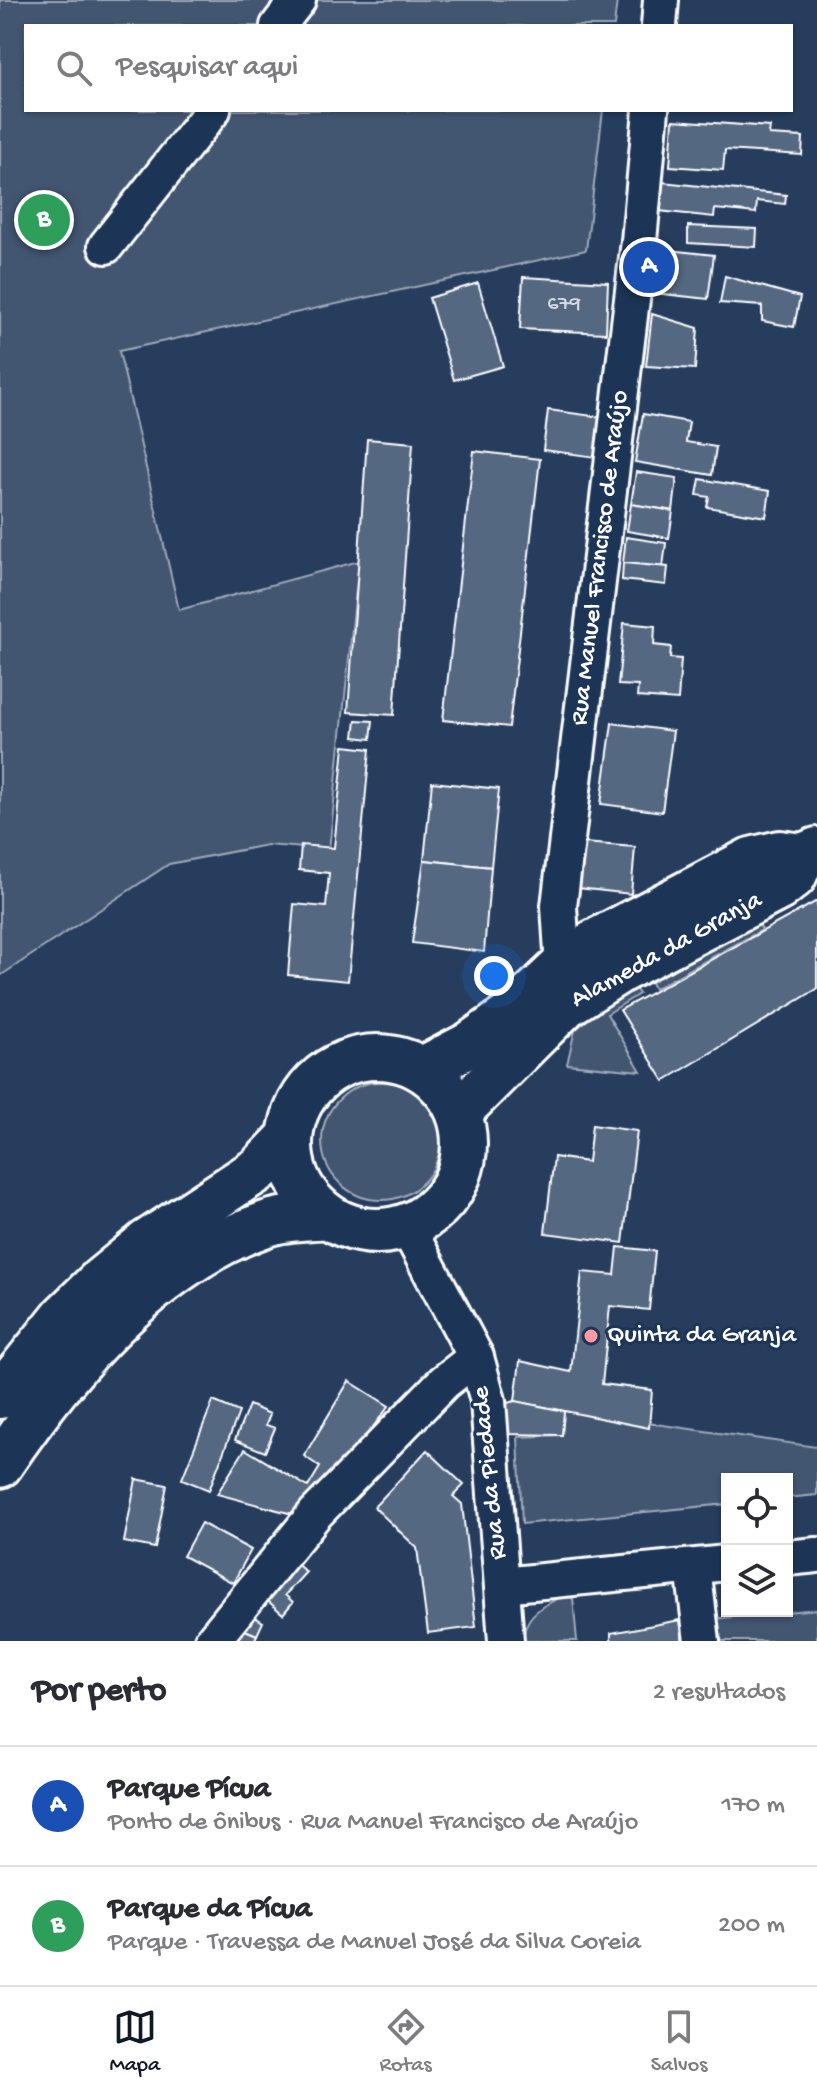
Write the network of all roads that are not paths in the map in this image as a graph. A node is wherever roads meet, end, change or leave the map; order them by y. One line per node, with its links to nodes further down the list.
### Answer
1 (661, 0): 2 (street)
2 (659, 24)
3 (211, 112): 5 (street)
4 (651, 112): 7 (street, Rua Manuel Francisco de Araújo)
5 (106, 246)
6 (810, 853): 7 (street, Alameda da Granja)
7 (564, 986): 8 (street, Alameda da Granja); 9 (street, Alameda da Granja)
8 (423, 1069): 9 (street); 10 (street)
9 (459, 1112): 12 (street)
10 (289, 1138): 11 (street); 14 (street)
11 (327, 1216): 12 (street); 14 (street)
12 (407, 1227): 13 (street, Rua da Piedade)
13 (476, 1357): 21 (street, Rua da Piedade); 22 (street)
14 (54, 1359): 15 (street); 16 (street)
15 (0, 1396)
16 (0, 1465)
17 (817, 1555): 18 (street)
18 (793, 1557)
19 (721, 1564): 20 (street)
20 (693, 1567): 21 (street); 24 (street)
21 (502, 1585): 23 (street, Rua da Piedade)
22 (212, 1641)
23 (506, 1641)
24 (702, 1641)

